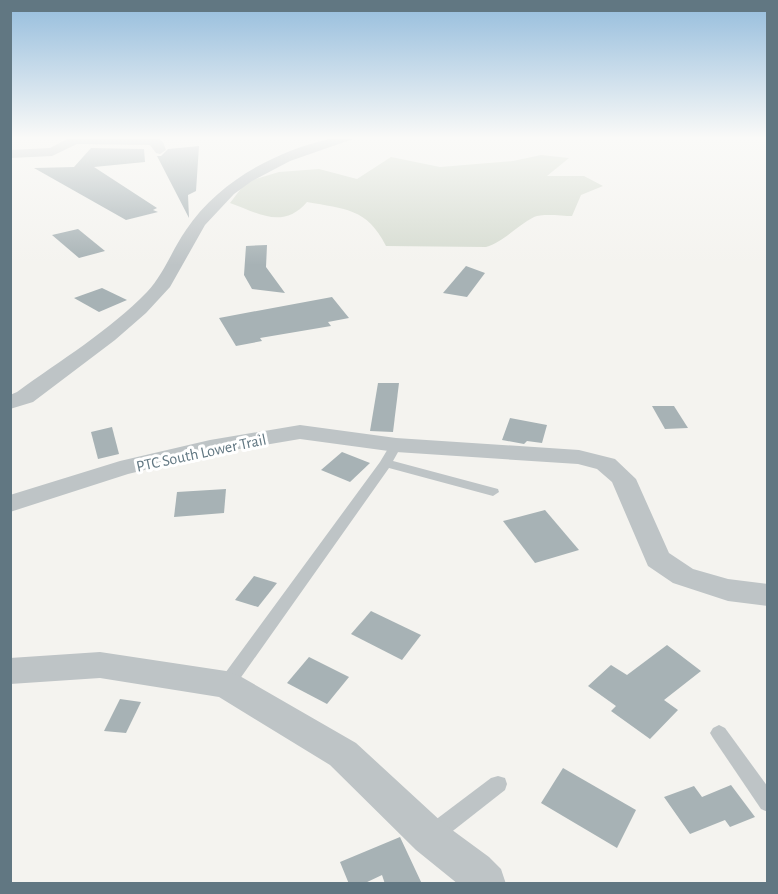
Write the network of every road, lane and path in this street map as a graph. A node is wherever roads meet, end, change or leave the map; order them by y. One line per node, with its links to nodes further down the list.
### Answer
1 (241, 181): 2 (street)
2 (10, 402)
3 (391, 454): 4 (lane); 5 (street, PTC South Lower Trail); 6 (street, PTC South Lower Trail); 8 (lane)
4 (493, 492)
5 (10, 504)
6 (768, 595)
7 (10, 671): 8 (street)
8 (226, 685): 12 (street)
9 (719, 733): 11 (lane)
10 (498, 784): 12 (lane)
11 (768, 804)
12 (430, 837): 13 (street)
13 (486, 884)

